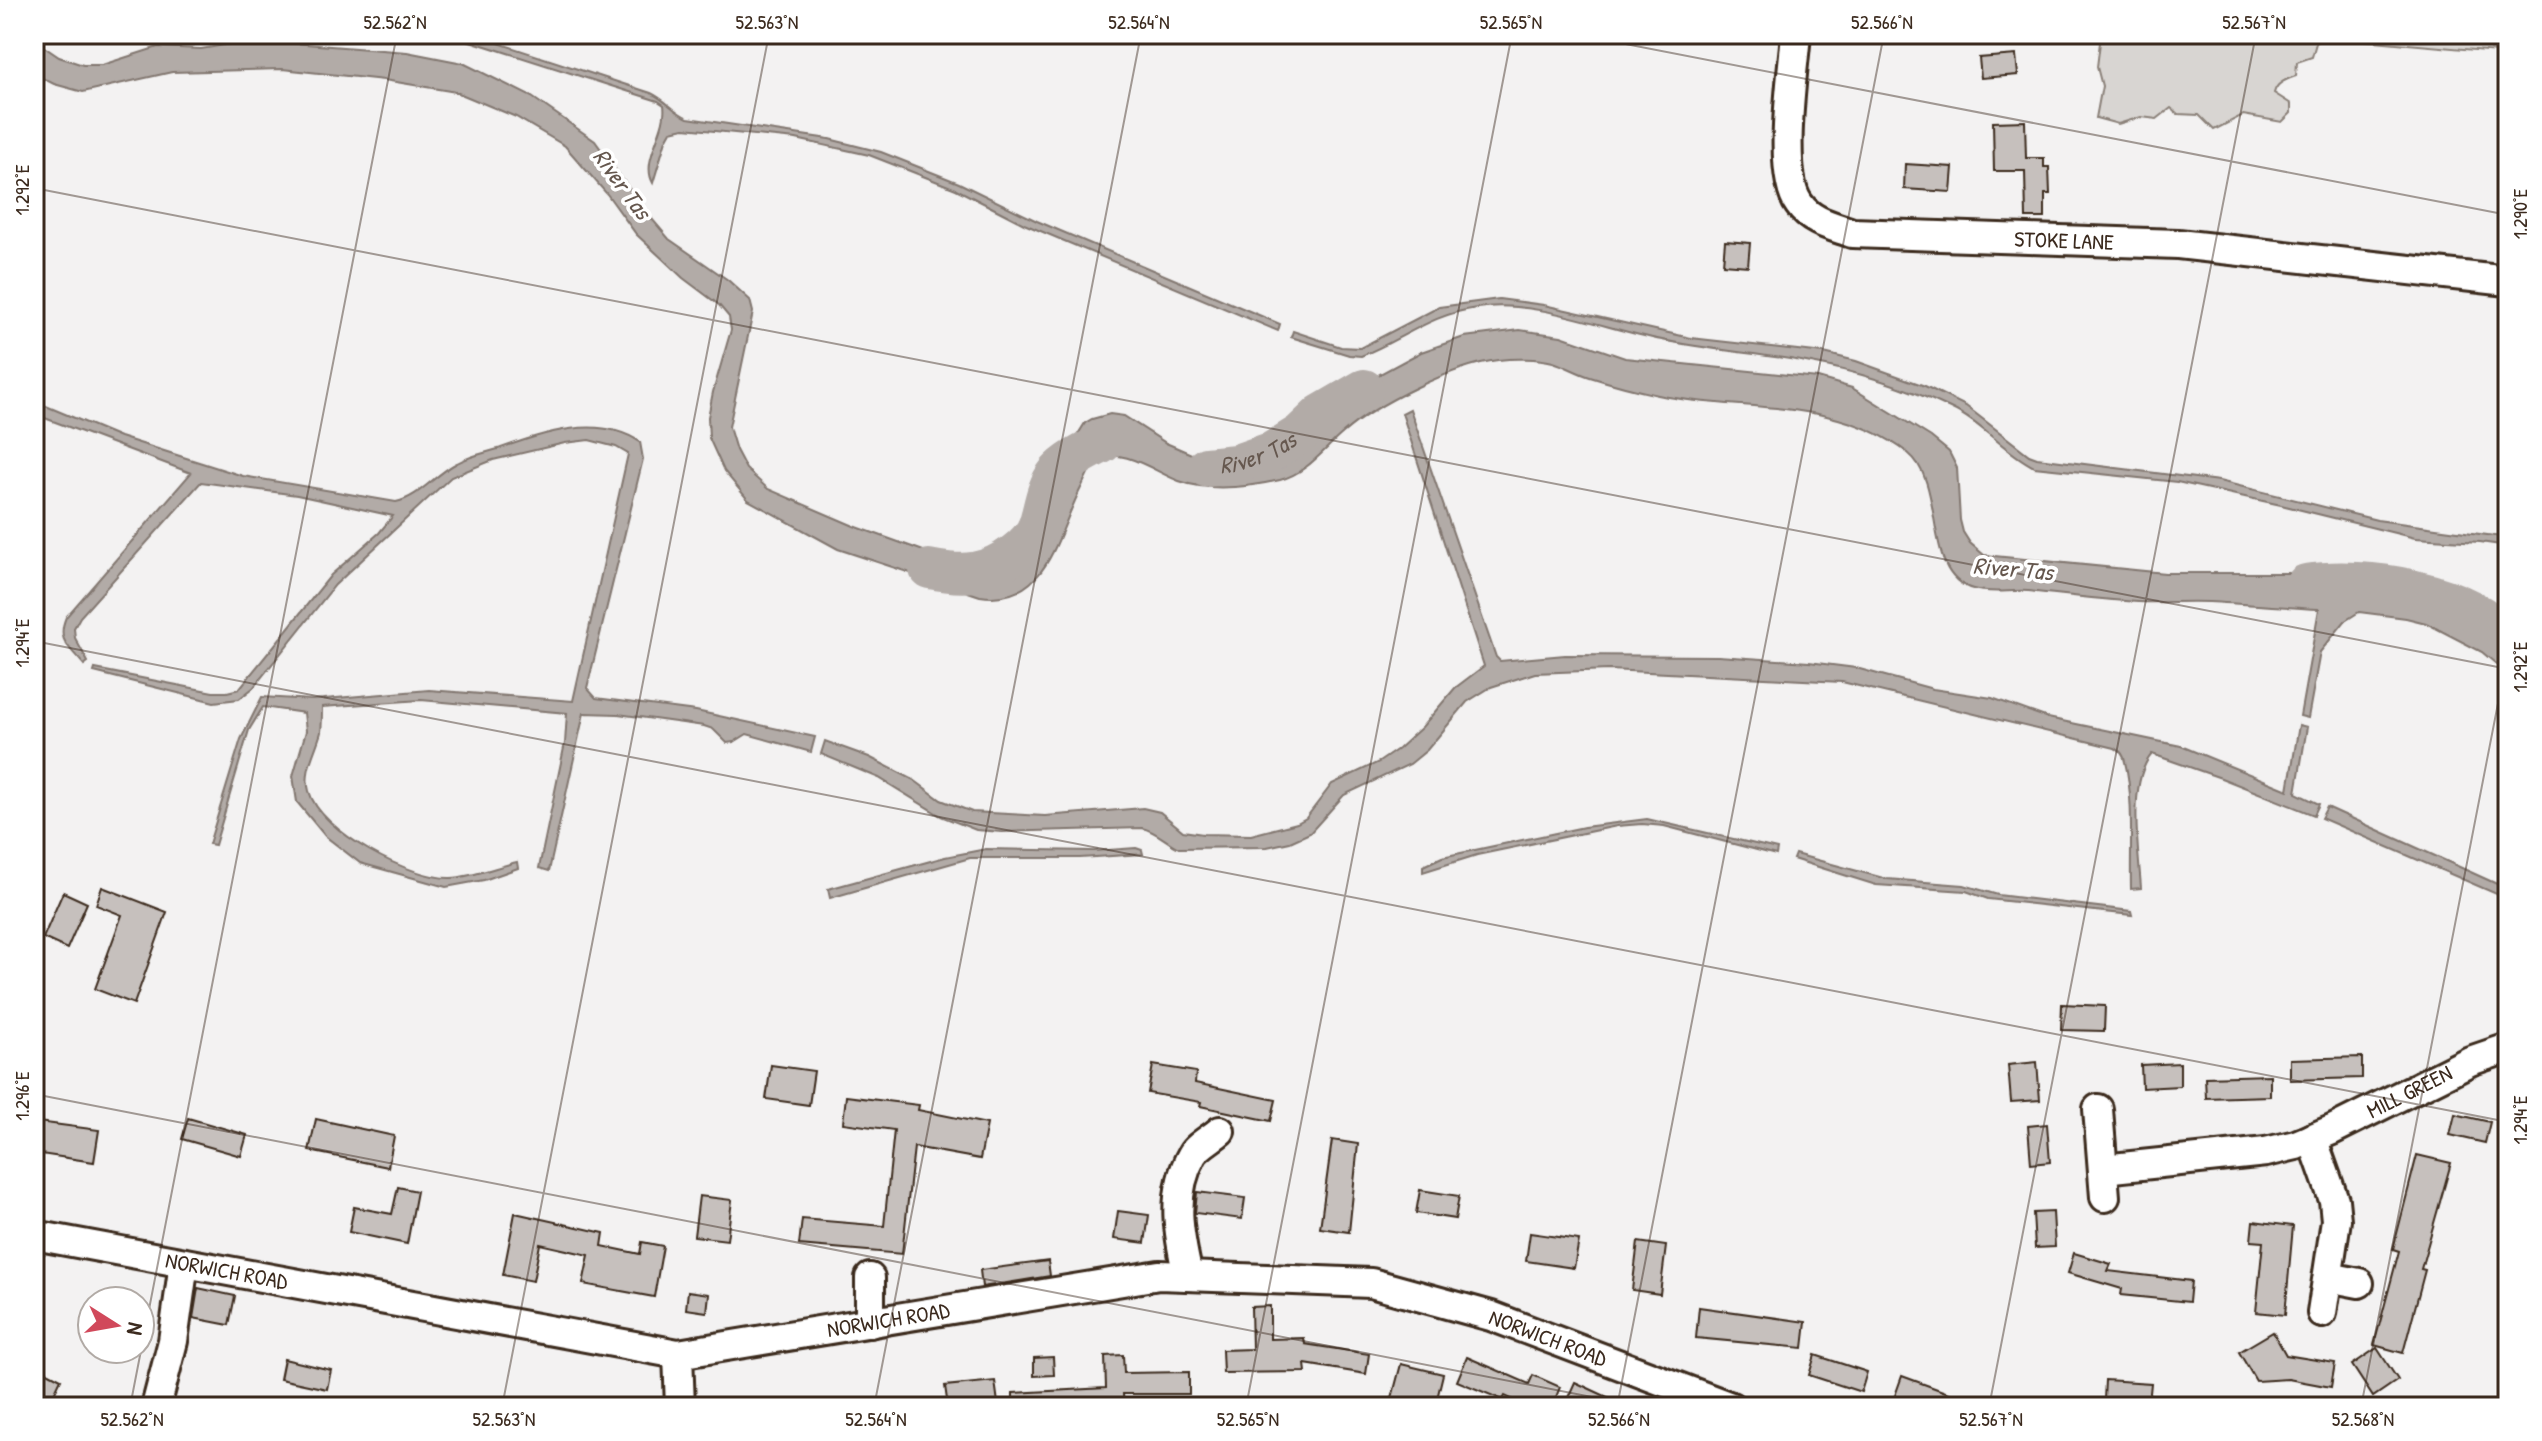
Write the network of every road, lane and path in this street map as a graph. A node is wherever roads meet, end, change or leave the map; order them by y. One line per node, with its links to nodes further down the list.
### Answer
1 (1796, 34): 2 (street, STOKE LANE)
2 (2508, 281)
3 (2508, 1048): 6 (street, MILL GREEN)
4 (2098, 1109): 7 (street)
5 (1220, 1131): 11 (street)
6 (2312, 1138): 7 (street, MILL GREEN); 12 (street)
7 (2103, 1169): 8 (street)
8 (2105, 1197)
9 (34, 1235): 10 (street, NORWICH ROAD)
10 (184, 1263): 17 (street, NORWICH ROAD); 19 (street)
11 (1188, 1276): 16 (street, NORWICH ROAD); 18 (street, NORWICH ROAD)
12 (2328, 1277): 14 (street); 15 (street)
13 (870, 1278): 16 (street)
14 (2359, 1283)
15 (2322, 1313)
16 (870, 1323): 17 (street, NORWICH ROAD)
17 (678, 1354): 20 (street)
18 (1695, 1401): 21 (street, NORWICH ROAD)
19 (156, 1407)
20 (680, 1407)
21 (1731, 1407)

